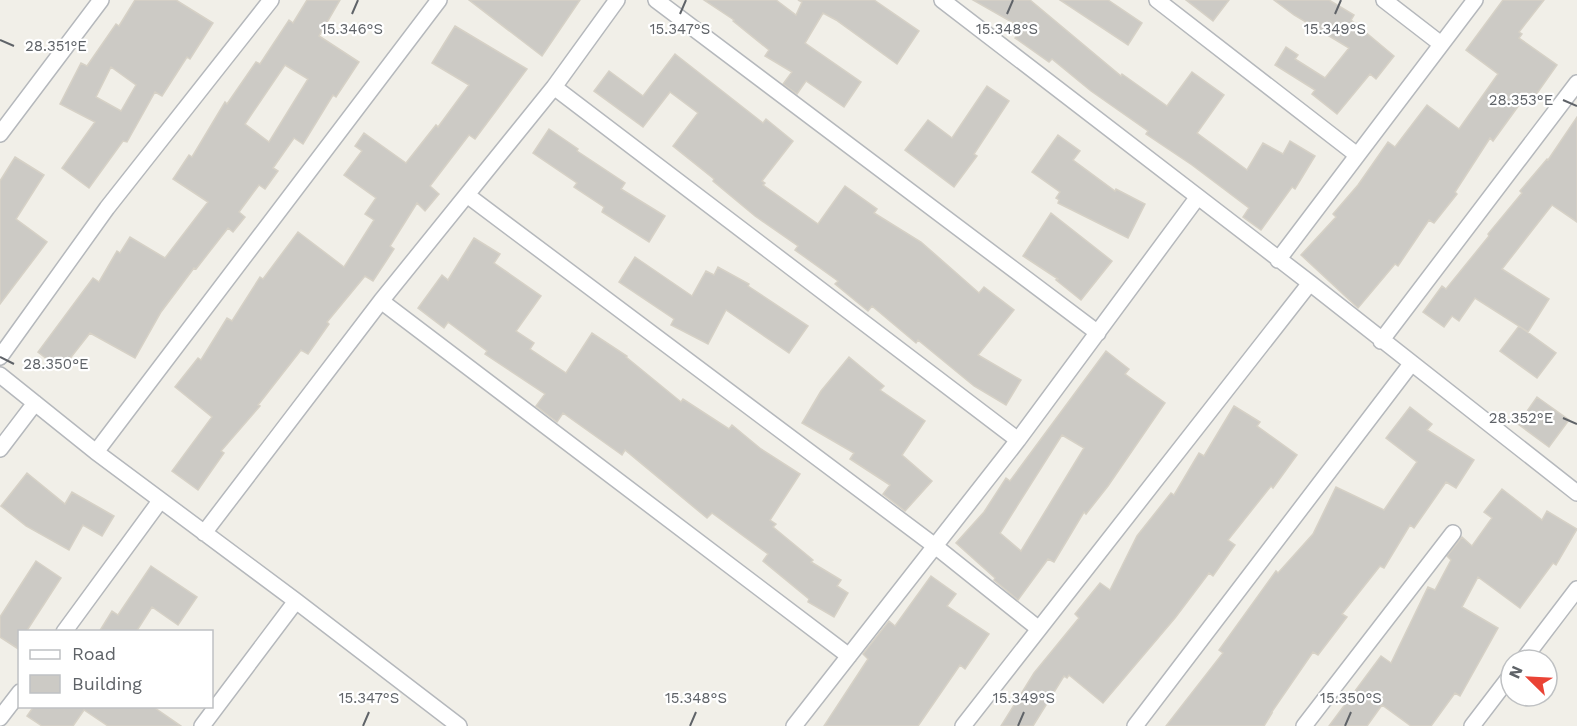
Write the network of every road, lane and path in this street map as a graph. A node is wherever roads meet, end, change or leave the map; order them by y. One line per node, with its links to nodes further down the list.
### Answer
1 (101, 0): 13 (street)
2 (271, 0): 22 (street)
3 (439, 0): 28 (street)
4 (617, 0): 12 (street)
5 (656, 0): 20 (street)
6 (942, 0): 16 (street)
7 (1157, 0): 14 (street)
8 (1384, 0): 10 (street)
9 (1475, 0): 10 (street)
10 (1441, 44): 14 (street)
11 (1577, 83): 21 (street)
12 (554, 87): 15 (street); 26 (street)
13 (0, 135)
14 (1358, 155): 17 (street)
15 (467, 195): 19 (street); 33 (street)
16 (1197, 198): 17 (street); 20 (street)
17 (1278, 260): 18 (street)
18 (1310, 283): 21 (street); 36 (street)
19 (381, 301): 31 (street); 39 (street)
20 (1098, 333): 26 (street)
21 (1381, 341): 23 (street)
22 (0, 357)
23 (1411, 364): 29 (street); 47 (street)
24 (0, 375): 25 (street)
25 (35, 403): 27 (street); 28 (street)
26 (1018, 440): 33 (street)
27 (0, 449)
28 (96, 452): 30 (street)
29 (1577, 493)
30 (160, 501): 31 (street); 37 (street)
31 (204, 532): 35 (street)
32 (1453, 533): 48 (street)
33 (935, 546): 36 (street); 39 (street)
34 (1577, 589): 38 (street)
35 (296, 601): 43 (street); 44 (street)
36 (1039, 629): 46 (street)
37 (65, 630)
38 (1532, 648)
39 (849, 656): 45 (street)
40 (1499, 691): 49 (street)
41 (18, 695): 42 (street)
42 (0, 718)
43 (202, 726)
44 (459, 726)
45 (794, 726)
46 (963, 726)
47 (1135, 726)
48 (1304, 726)
49 (1472, 726)

